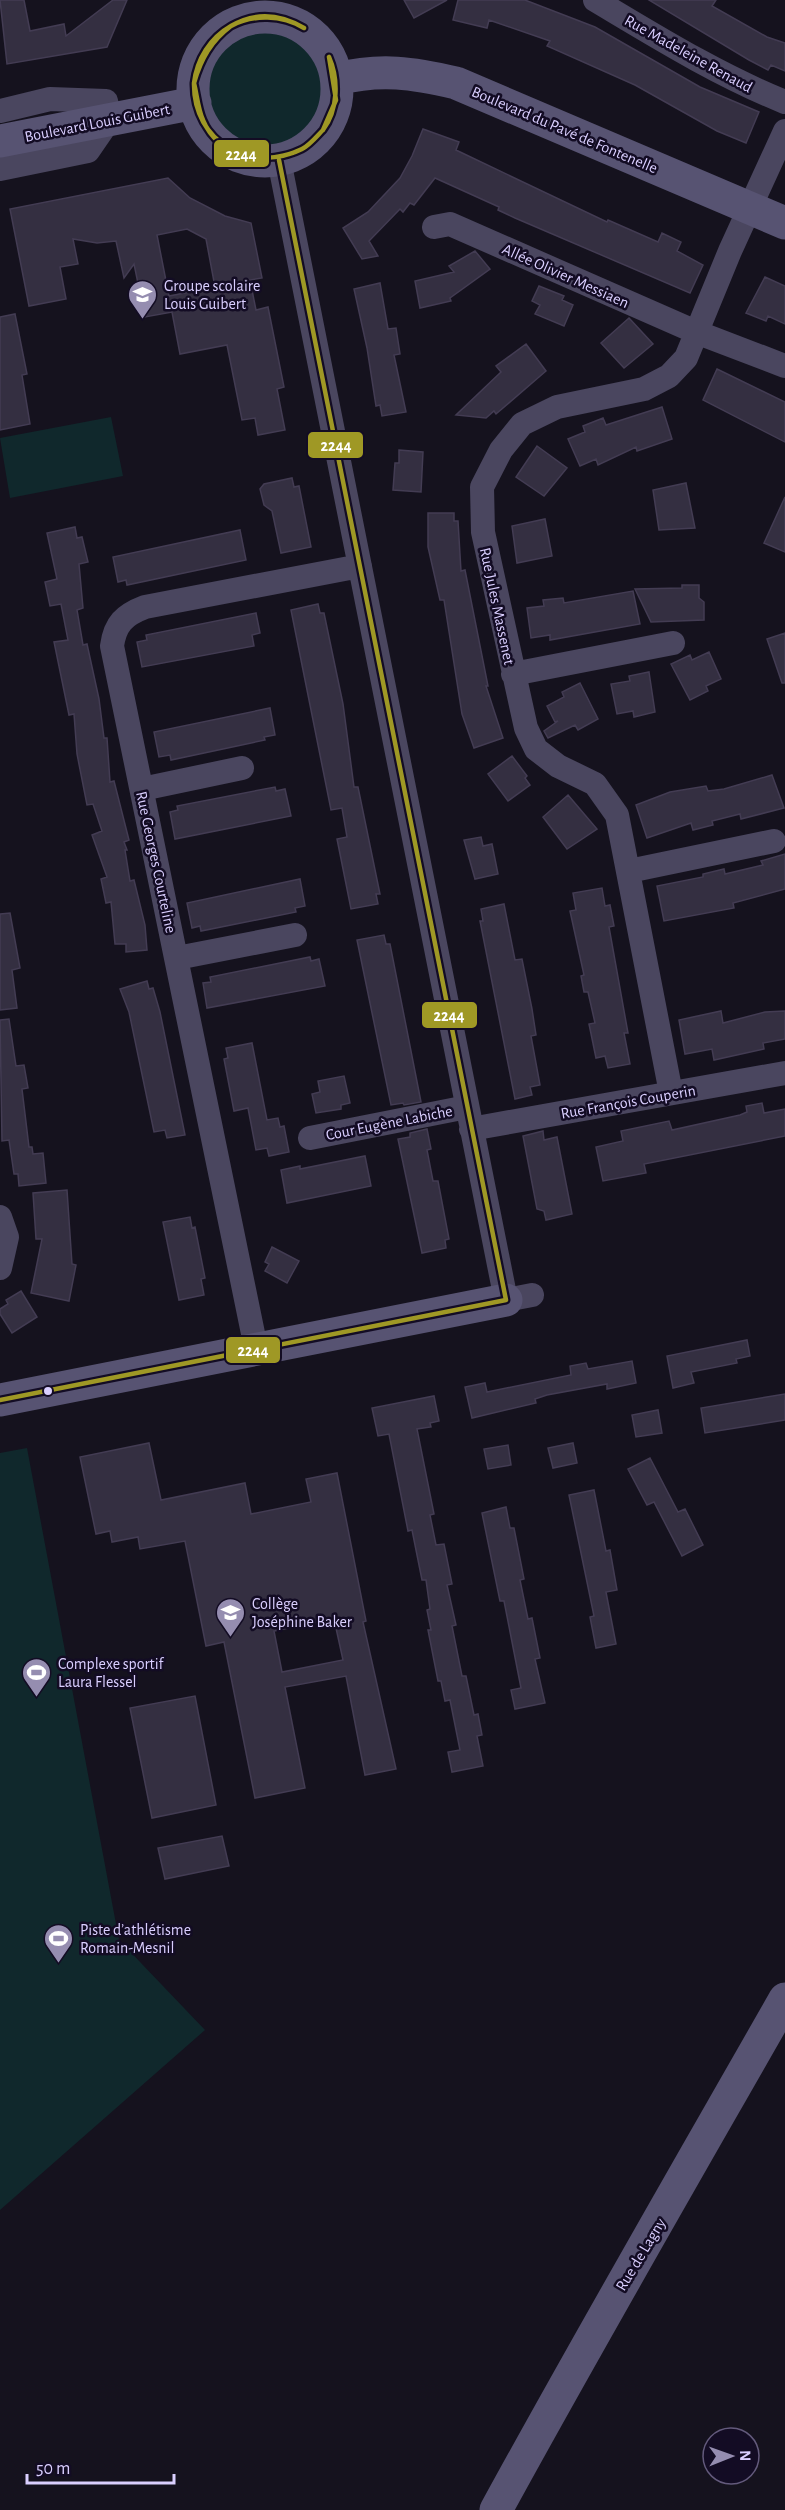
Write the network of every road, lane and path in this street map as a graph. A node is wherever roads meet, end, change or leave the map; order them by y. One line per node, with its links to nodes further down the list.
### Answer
1 (595, 0): 4 (street, Rue Madeleine Renaud)
2 (250, 9): 3 (main road); 5 (main road)
3 (337, 79): 10 (main road); 12 (main road, Boulevard du Pavé de Fontenelle)
4 (785, 102)
5 (195, 103): 7 (main road, Boulevard Louis Guibert); 10 (main road)
6 (0, 111): 7 (street)
7 (110, 119): 9 (main road, Boulevard Louis Guibert); 11 (street)
8 (785, 131): 12 (street, Rue Jules Massenet)
9 (0, 141)
10 (279, 160): 17 (street)
11 (0, 169)
12 (750, 208): 13 (main road, Boulevard du Pavé de Fontenelle); 15 (street, Rue Jules Massenet)
13 (785, 223)
14 (434, 227): 15 (street, Allée Olivier Messiaen)
15 (696, 332): 16 (street); 19 (street, Rue Jules Massenet)
16 (785, 366)
17 (360, 566): 21 (street, Rue Georges Courteline); 28 (street)
18 (672, 643): 19 (street)
19 (513, 674): 23 (street, Rue Jules Massenet)
20 (242, 768): 21 (street)
21 (142, 789): 25 (street, Rue Georges Courteline)
22 (774, 841): 23 (street)
23 (629, 871): 27 (street, Rue Jules Massenet)
24 (295, 935): 25 (street)
25 (177, 958): 33 (street, Rue Georges Courteline)
26 (785, 1073): 27 (street, Rue François Couperin)
27 (670, 1093): 28 (street, Rue François Couperin)
28 (469, 1118): 29 (street, Cour Eugène Labiche); 32 (street)
29 (310, 1138)
30 (0, 1217): 31 (street)
31 (0, 1268)
32 (519, 1297): 33 (main road)
33 (255, 1348): 34 (main road)
34 (0, 1400)
35 (785, 1999): 36 (main road, Rue de Lagny)
36 (496, 2510)

